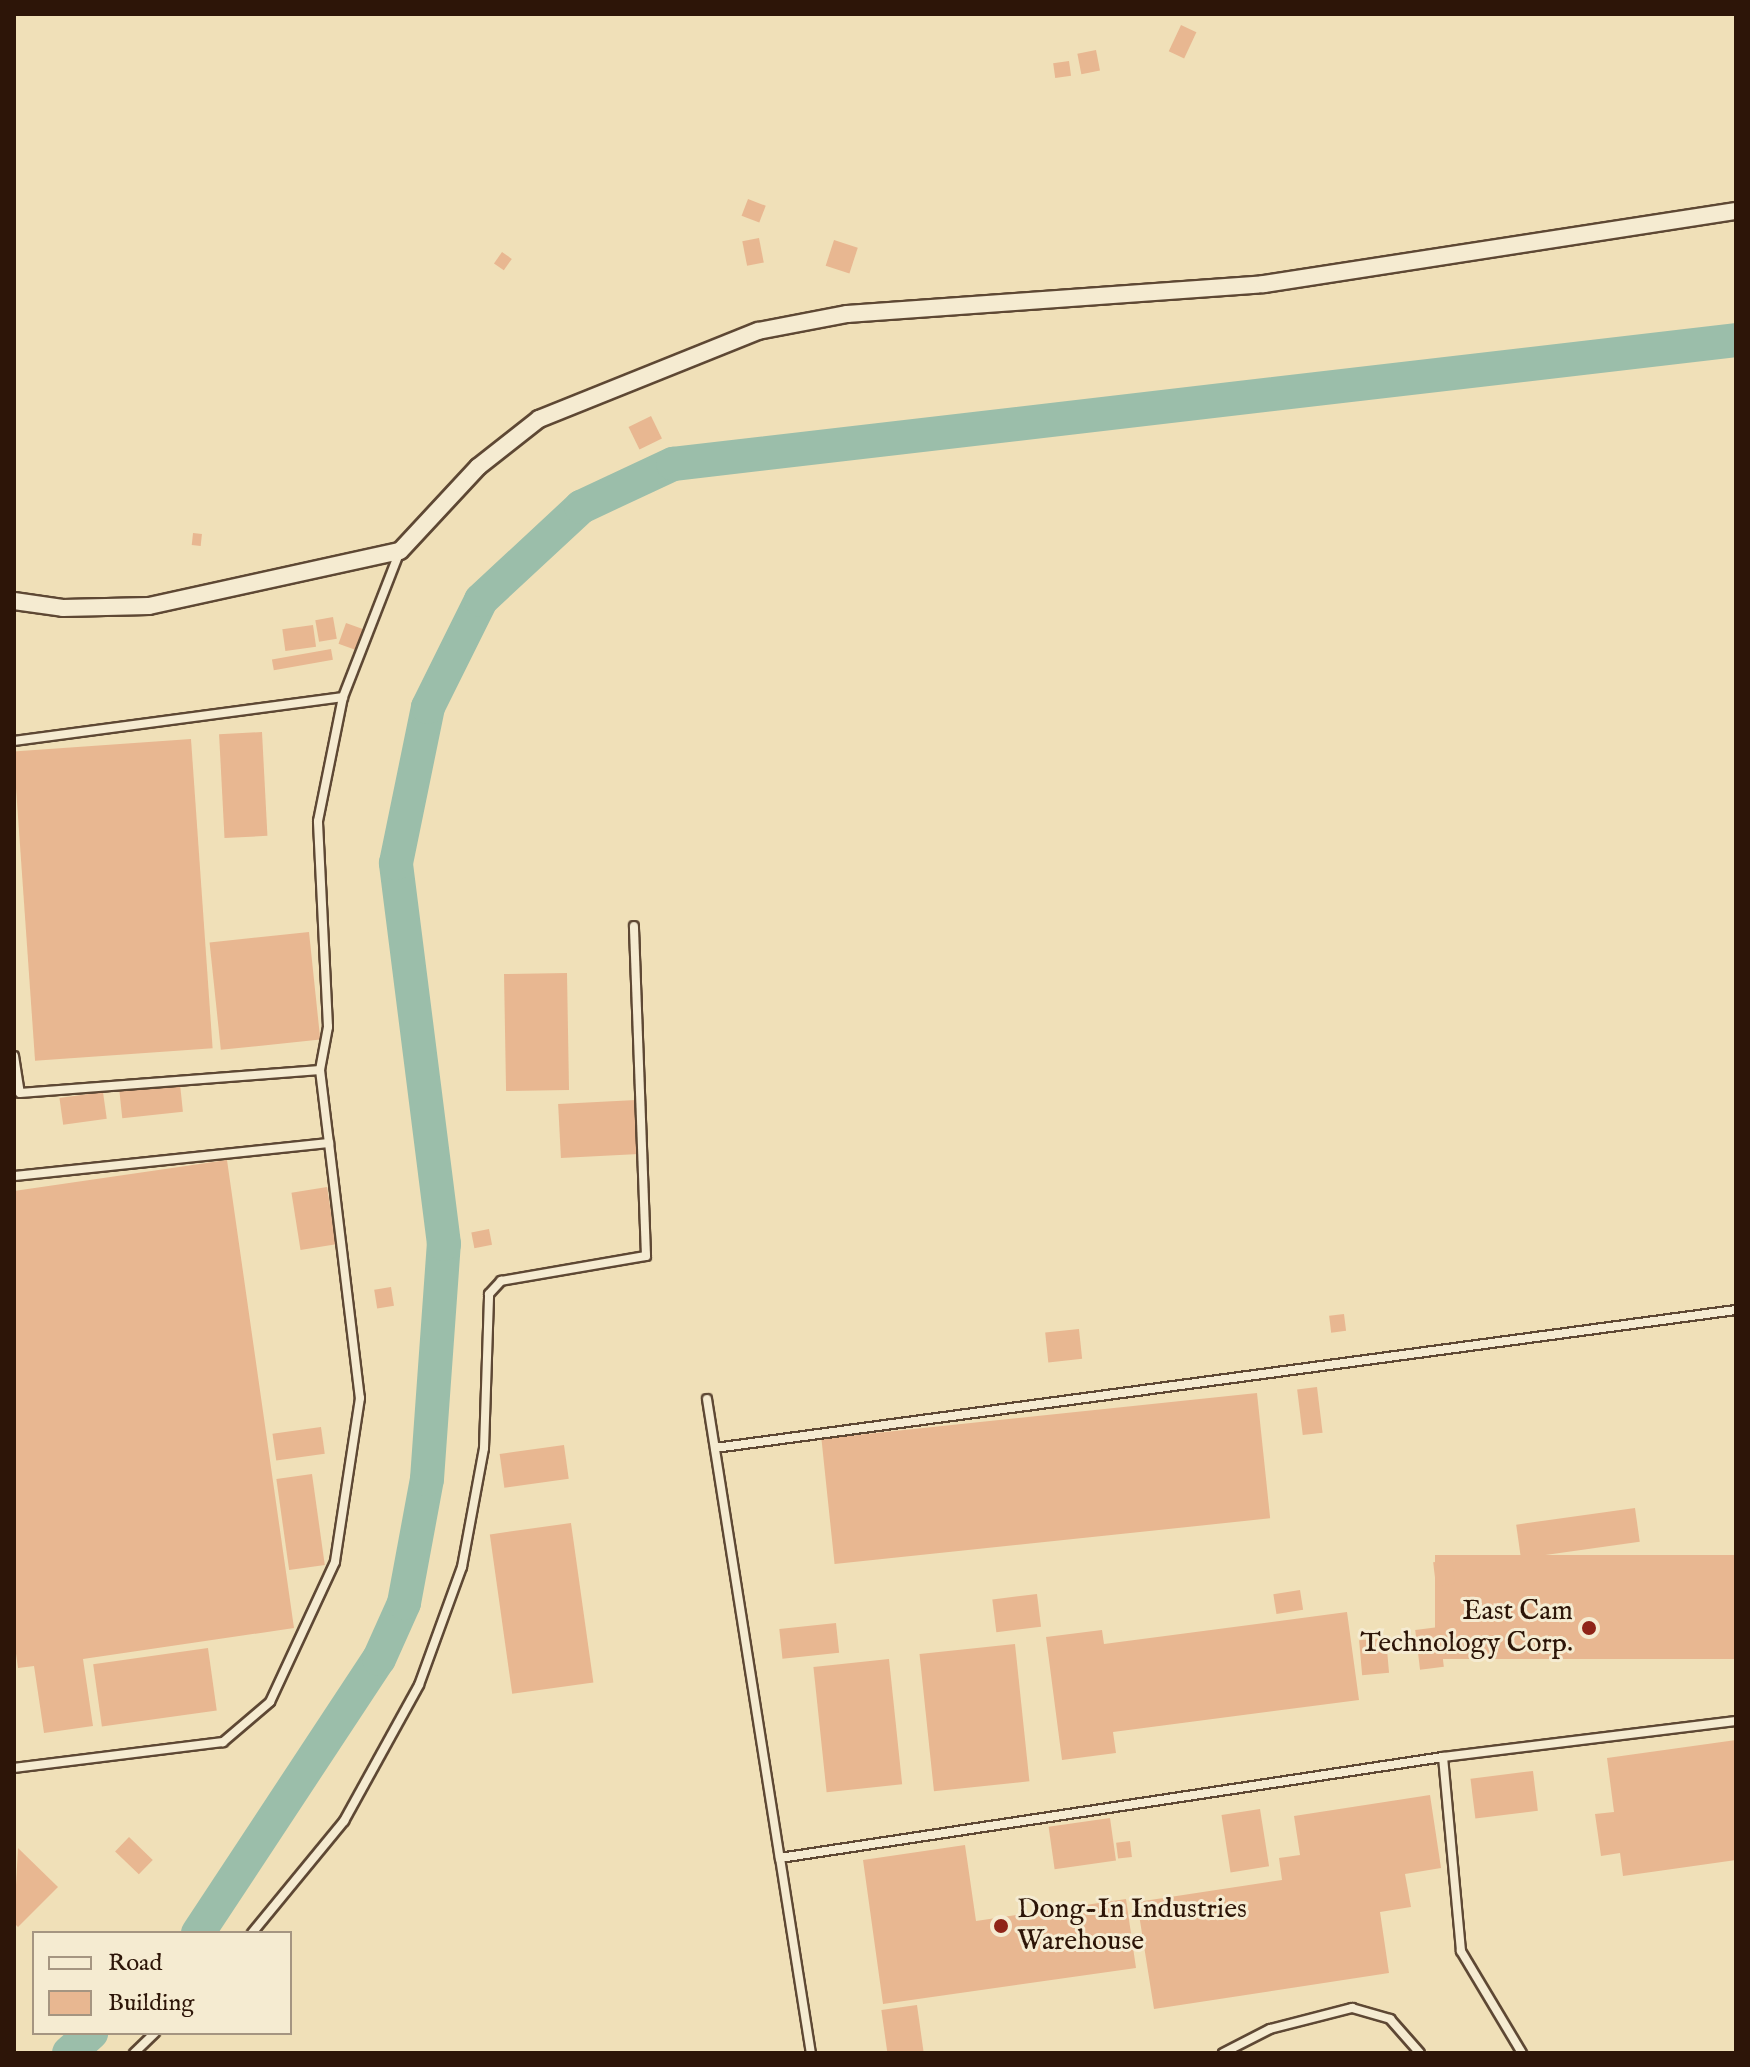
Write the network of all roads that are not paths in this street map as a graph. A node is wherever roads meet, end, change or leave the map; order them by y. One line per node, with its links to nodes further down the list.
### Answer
1 (1736, 211): 2 (street)
2 (400, 551): 3 (street); 4 (lane)
3 (14, 601)
4 (343, 697): 5 (lane); 8 (lane)
5 (14, 741)
6 (634, 926): 18 (lane)
7 (14, 1056): 8 (lane)
8 (320, 1070): 9 (lane)
9 (329, 1143): 10 (lane); 16 (lane)
10 (14, 1176)
11 (1736, 1310): 13 (lane)
12 (707, 1399): 13 (lane)
13 (715, 1448): 17 (lane)
14 (1736, 1721): 15 (lane)
15 (1443, 1757): 17 (lane); 24 (lane)
16 (14, 1768)
17 (780, 1858): 21 (lane)
18 (254, 1931)
19 (153, 2035): 20 (lane)
20 (134, 2053)
21 (811, 2053)
22 (1223, 2053): 23 (lane)
23 (1420, 2053)
24 (1522, 2053)

